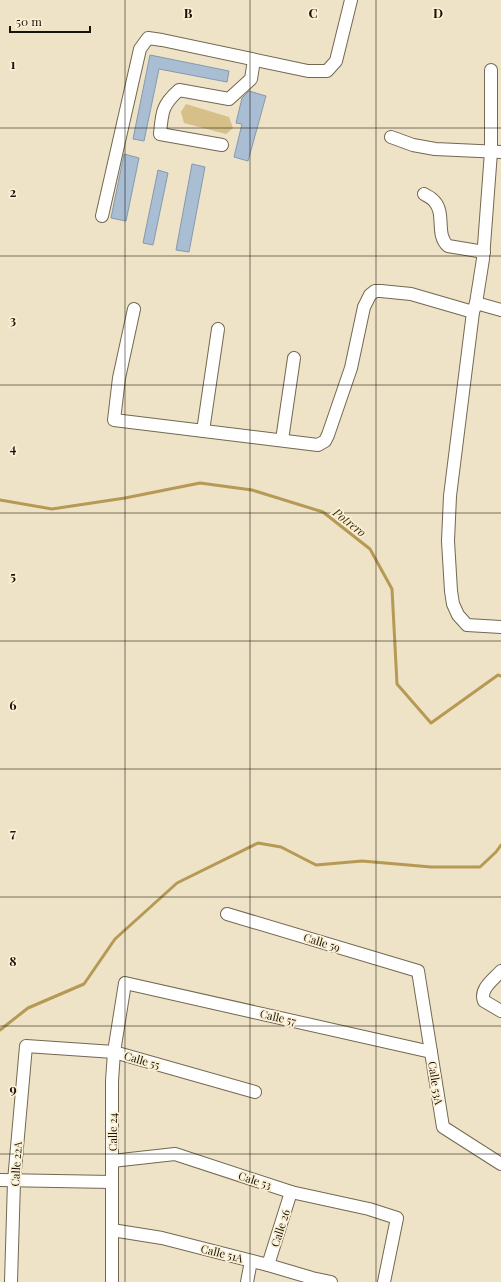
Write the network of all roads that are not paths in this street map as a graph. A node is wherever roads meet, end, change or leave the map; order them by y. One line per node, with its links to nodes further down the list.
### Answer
1 (351, 0): 2 (street)
2 (254, 60): 5 (street); 8 (street)
3 (491, 70): 6 (street)
4 (391, 137): 6 (street)
5 (222, 145)
6 (496, 152): 9 (street)
7 (424, 194): 9 (street)
8 (102, 216)
9 (484, 252): 10 (street)
10 (474, 308): 12 (street); 16 (street); 17 (street)
11 (134, 309): 15 (street)
12 (501, 310)
13 (218, 329): 15 (street)
14 (294, 358): 16 (street)
15 (203, 431): 16 (street)
16 (282, 440)
17 (501, 627)
18 (227, 914): 19 (street, Calle 59)
19 (418, 971): 25 (street, Calle 53A)
20 (501, 971): 22 (street)
21 (126, 983): 24 (street, Calle 24); 25 (street, Calle 57)
22 (501, 1011)
23 (26, 1046): 24 (street, Calle 55); 30 (street, Calle 22A)
24 (114, 1052): 26 (street, Calle 55); 27 (street, Calle 24)
25 (431, 1052): 28 (street, Calle 53A)
26 (255, 1092)
27 (112, 1161): 31 (street, Calle 24); 32 (street, Cale 53)
28 (501, 1164)
29 (0, 1180): 30 (street)
30 (14, 1181): 31 (street); 36 (street, Calle 22A)
31 (112, 1182): 33 (street, Calle 24)
32 (291, 1192): 35 (street, Calle 26); 40 (street, Cale 53)
33 (112, 1230): 34 (street, Calle 51A); 37 (street, Calle 24)
34 (251, 1260): 35 (street, Calle 51A); 38 (street)
35 (268, 1265): 39 (street, Calle 51A)
36 (11, 1282)
37 (112, 1282)
38 (246, 1282)
39 (331, 1282)
40 (384, 1282)

